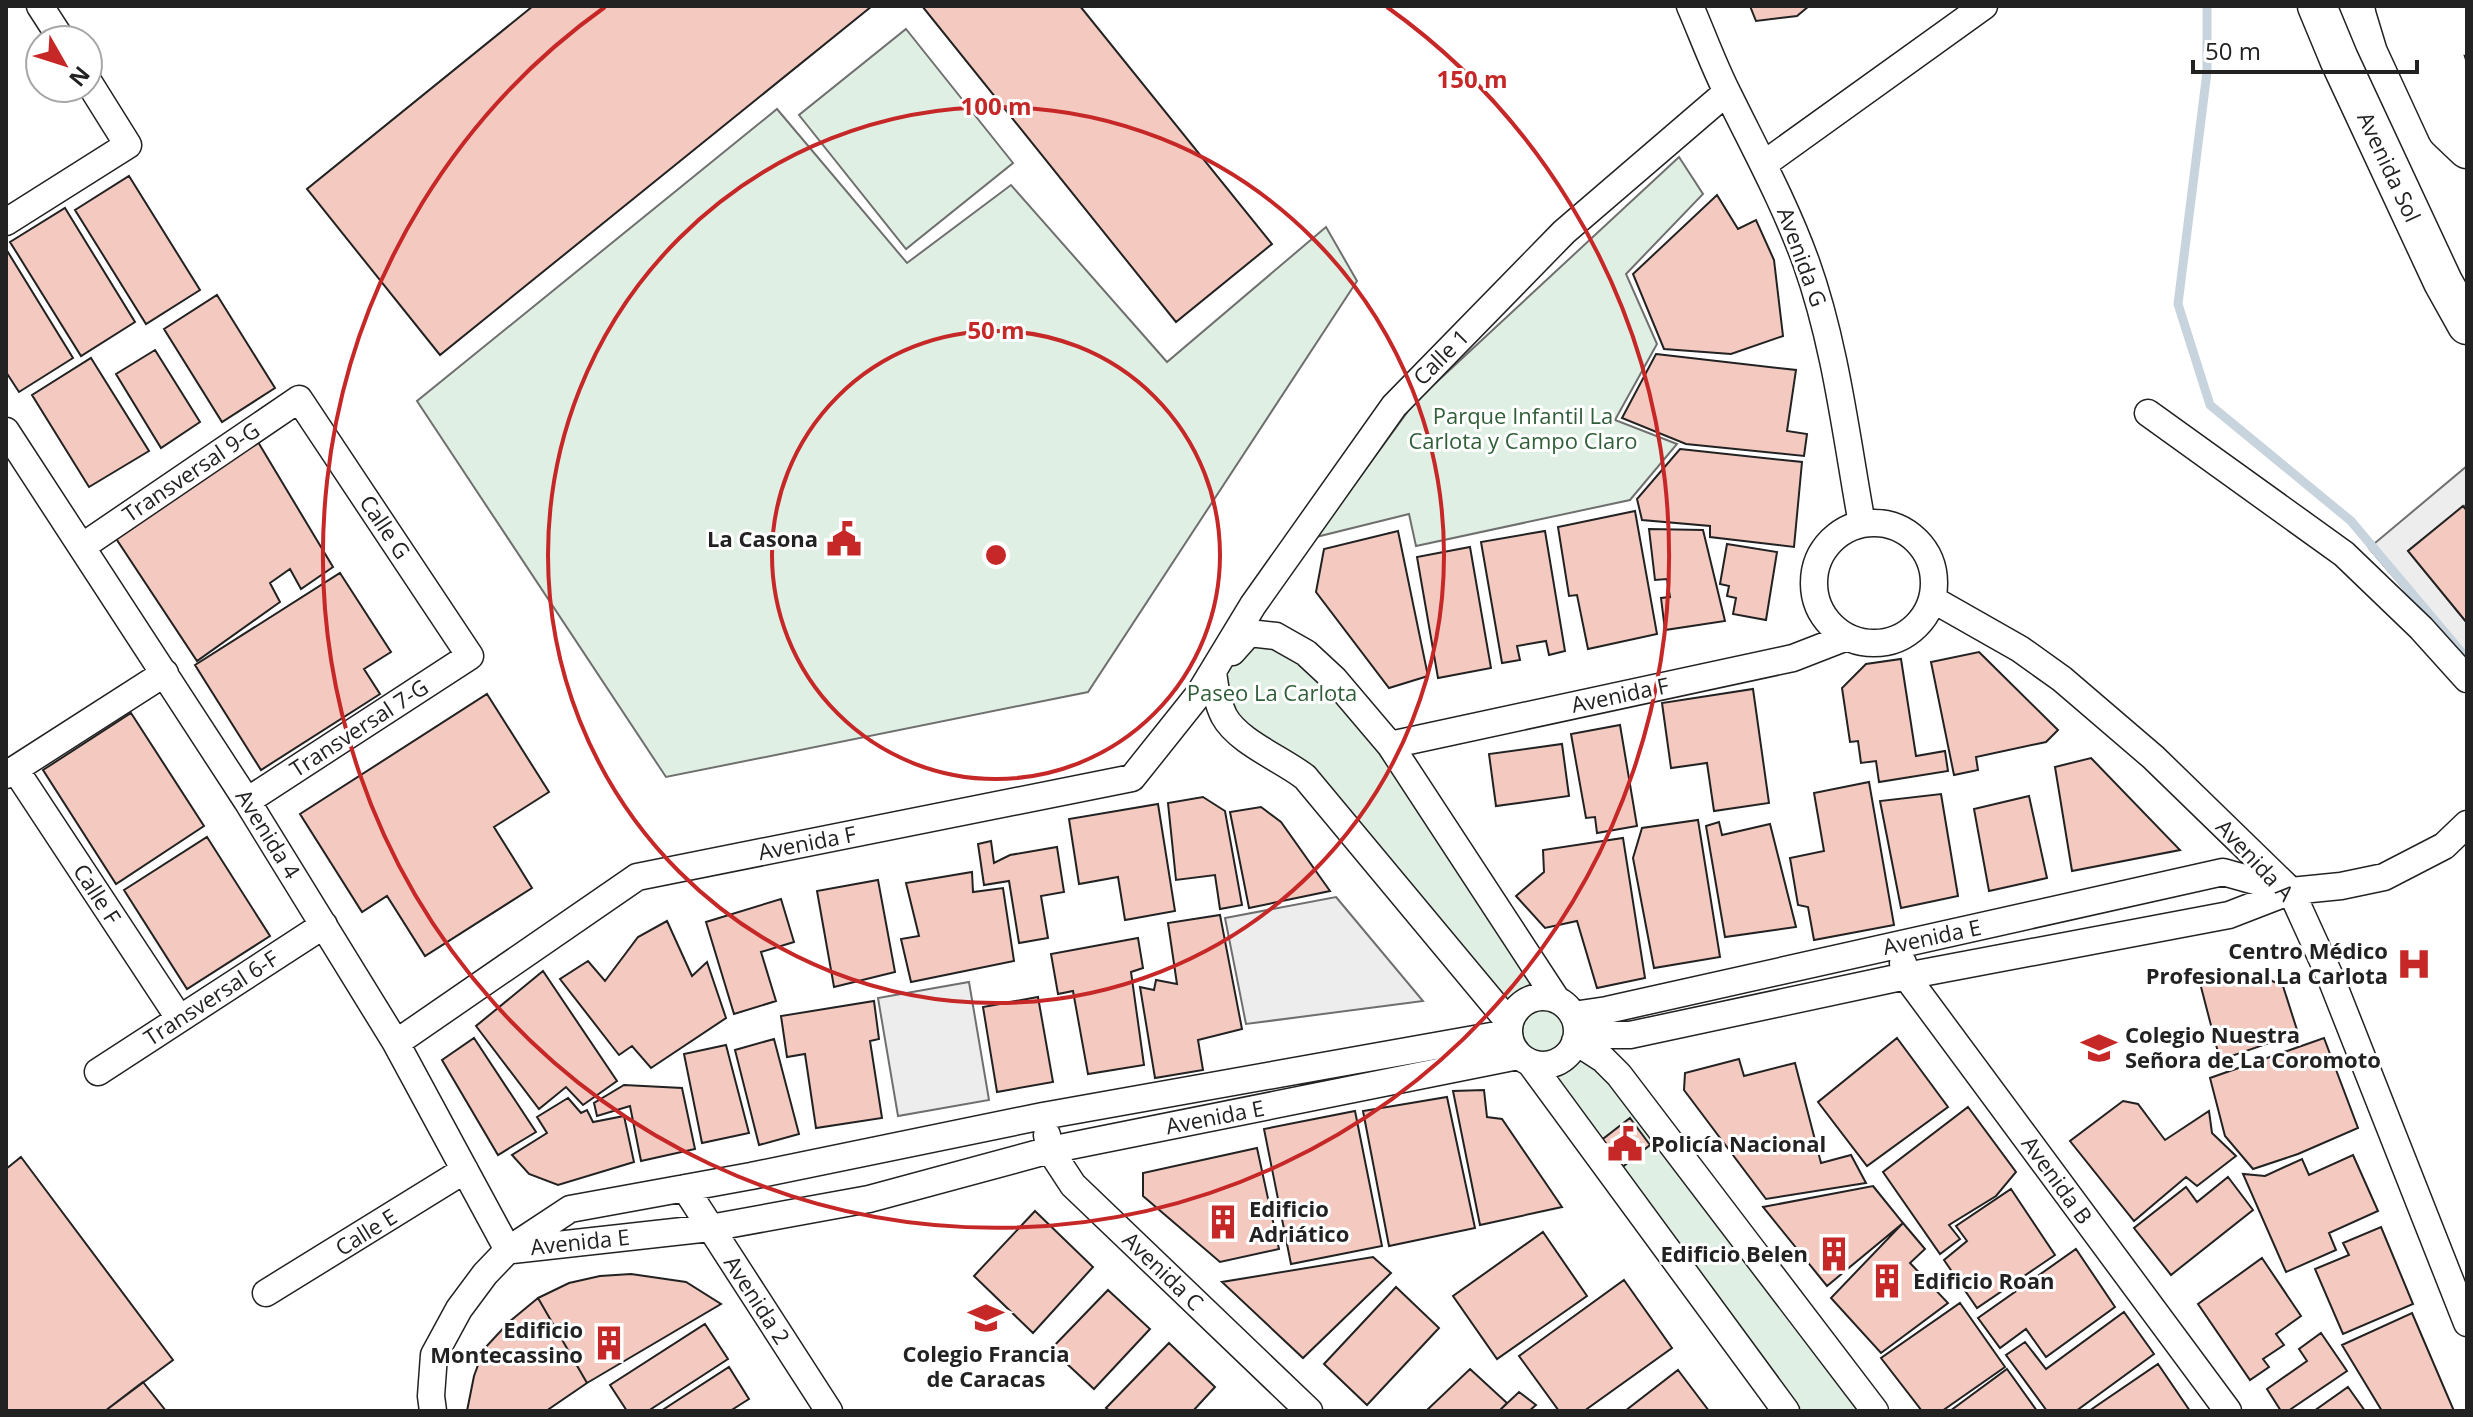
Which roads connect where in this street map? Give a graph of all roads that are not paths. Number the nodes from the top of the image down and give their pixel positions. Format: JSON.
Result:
{"nodes":[{"id":1,"x":40,"y":6,"type":"edge"},
{"id":2,"x":1690,"y":6,"type":"edge"},
{"id":3,"x":1984,"y":6,"type":"edge"},
{"id":4,"x":2294,"y":6,"type":"edge"},
{"id":5,"x":2317,"y":6,"type":"edge"},
{"id":6,"x":2395,"y":6,"type":"edge"},
{"id":7,"x":2428,"y":6,"type":"edge"},
{"id":8,"x":2458,"y":6,"type":"edge"},
{"id":9,"x":52,"y":24,"type":"edge"},
{"id":10,"x":2467,"y":42,"type":"edge"},
{"id":11,"x":2339,"y":59,"type":"junction"},
{"id":12,"x":1727,"y":92,"type":"junction"},
{"id":13,"x":102,"y":104,"type":"edge"},
{"id":14,"x":2467,"y":110,"type":"edge"},
{"id":15,"x":2467,"y":149,"type":"edge"},
{"id":16,"x":1764,"y":164,"type":"junction"},
{"id":17,"x":6,"y":222,"type":"edge"},
{"id":18,"x":2467,"y":325,"type":"edge"},
{"id":19,"x":299,"y":399,"type":"joint"},
{"id":20,"x":2148,"y":413,"type":"dead end"},
{"id":21,"x":6,"y":431,"type":"edge"},
{"id":22,"x":1862,"y":524,"type":"junction"},
{"id":23,"x":83,"y":546,"type":"junction"},
{"id":24,"x":1932,"y":599,"type":"junction"},
{"id":25,"x":1847,"y":637,"type":"junction"},
{"id":26,"x":470,"y":656,"type":"joint"},
{"id":27,"x":1213,"y":672,"type":"junction"},
{"id":28,"x":165,"y":673,"type":"junction"},
{"id":29,"x":2467,"y":679,"type":"edge"},
{"id":30,"x":1390,"y":745,"type":"junction"},
{"id":31,"x":10,"y":772,"type":"edge"},
{"id":32,"x":247,"y":801,"type":"junction"},
{"id":33,"x":2467,"y":824,"type":"edge"},
{"id":34,"x":2291,"y":891,"type":"junction"},
{"id":35,"x":324,"y":925,"type":"junction"},
{"id":36,"x":1900,"y":944,"type":"junction"},
{"id":37,"x":1906,"y":976,"type":"junction"},
{"id":38,"x":179,"y":1018,"type":"junction"},
{"id":39,"x":1570,"y":1022,"type":"junction"},
{"id":40,"x":396,"y":1043,"type":"junction"},
{"id":41,"x":1517,"y":1044,"type":"junction"},
{"id":42,"x":98,"y":1072,"type":"dead end"},
{"id":43,"x":1043,"y":1116,"type":"junction"},
{"id":44,"x":1050,"y":1150,"type":"junction"},
{"id":45,"x":465,"y":1170,"type":"junction"},
{"id":46,"x":685,"y":1188,"type":"junction"},
{"id":47,"x":710,"y":1228,"type":"junction"},
{"id":48,"x":508,"y":1250,"type":"junction"},
{"id":49,"x":266,"y":1293,"type":"dead end"},
{"id":50,"x":2467,"y":1323,"type":"edge"},
{"id":51,"x":433,"y":1411,"type":"edge"},
{"id":52,"x":829,"y":1411,"type":"edge"},
{"id":53,"x":1309,"y":1411,"type":"edge"},
{"id":54,"x":1786,"y":1411,"type":"edge"},
{"id":55,"x":1875,"y":1411,"type":"edge"},
{"id":56,"x":2228,"y":1411,"type":"edge"}],
"edges":[{"from":1,"to":9,"type":"street"},
{"from":2,"to":12,"type":"street","name":"Avenida G"},
{"from":3,"to":16,"type":"street"},
{"from":4,"to":11,"type":"main road"},
{"from":5,"to":11,"type":"main road","name":"Avenida Sol"},
{"from":6,"to":15,"type":"main road"},
{"from":7,"to":14,"type":"main road"},
{"from":8,"to":10,"type":"street"},
{"from":11,"to":18,"type":"main road","name":"Avenida Sol"},
{"from":12,"to":16,"type":"street","name":"Avenida G"},
{"from":12,"to":27,"type":"street","name":"Calle 1"},
{"from":13,"to":17,"type":"street"},
{"from":16,"to":22,"type":"street","name":"Avenida G"},
{"from":19,"to":23,"type":"street","name":"Transversal 9-G"},
{"from":19,"to":26,"type":"street","name":"Calle G"},
{"from":20,"to":29,"type":"street"},
{"from":21,"to":23,"type":"street","name":"Avenida 4"},
{"from":22,"to":24,"type":"street"},
{"from":22,"to":25,"type":"street"},
{"from":23,"to":28,"type":"street","name":"Avenida 4"},
{"from":24,"to":25,"type":"street"},
{"from":24,"to":34,"type":"street","name":"Avenida A"},
{"from":25,"to":30,"type":"street","name":"Avenida F"},
{"from":26,"to":32,"type":"street","name":"Transversal 7-G"},
{"from":27,"to":30,"type":"street"},
{"from":27,"to":40,"type":"street","name":"Avenida F"},
{"from":27,"to":41,"type":"street"},
{"from":28,"to":31,"type":"street"},
{"from":28,"to":32,"type":"street","name":"Avenida 4"},
{"from":30,"to":39,"type":"street"},
{"from":31,"to":38,"type":"street","name":"Calle F"},
{"from":32,"to":35,"type":"street","name":"Avenida 4"},
{"from":33,"to":34,"type":"street","name":"Avenida E"},
{"from":34,"to":36,"type":"street","name":"Avenida E"},
{"from":34,"to":37,"type":"street","name":"Avenida E"},
{"from":34,"to":50,"type":"street","name":"Avenida A"},
{"from":35,"to":38,"type":"street","name":"Transversal 6-F"},
{"from":35,"to":40,"type":"street","name":"Avenida 4"},
{"from":36,"to":37,"type":"street","name":"Avenida B"},
{"from":36,"to":39,"type":"street","name":"Avenida E"},
{"from":37,"to":39,"type":"street","name":"Avenida E"},
{"from":37,"to":56,"type":"street","name":"Avenida B"},
{"from":38,"to":42,"type":"street","name":"Transversal 6-F"},
{"from":39,"to":41,"type":"street"},
{"from":39,"to":41,"type":"street"},
{"from":39,"to":55,"type":"street"},
{"from":40,"to":45,"type":"street","name":"Avenida 4"},
{"from":41,"to":43,"type":"street","name":"Avenida E"},
{"from":41,"to":44,"type":"street","name":"Avenida E"},
{"from":41,"to":54,"type":"street"},
{"from":43,"to":44,"type":"street","name":"Avenida C"},
{"from":43,"to":46,"type":"street","name":"Avenida E"},
{"from":44,"to":47,"type":"street","name":"Avenida E"},
{"from":44,"to":53,"type":"street","name":"Avenida C"},
{"from":45,"to":48,"type":"street","name":"Avenida 4"},
{"from":45,"to":49,"type":"street","name":"Calle E"},
{"from":46,"to":47,"type":"street","name":"Avenida 2"},
{"from":46,"to":48,"type":"street","name":"Avenida E"},
{"from":47,"to":48,"type":"street","name":"Avenida E"},
{"from":47,"to":52,"type":"street","name":"Avenida 2"},
{"from":48,"to":51,"type":"street"}]}
